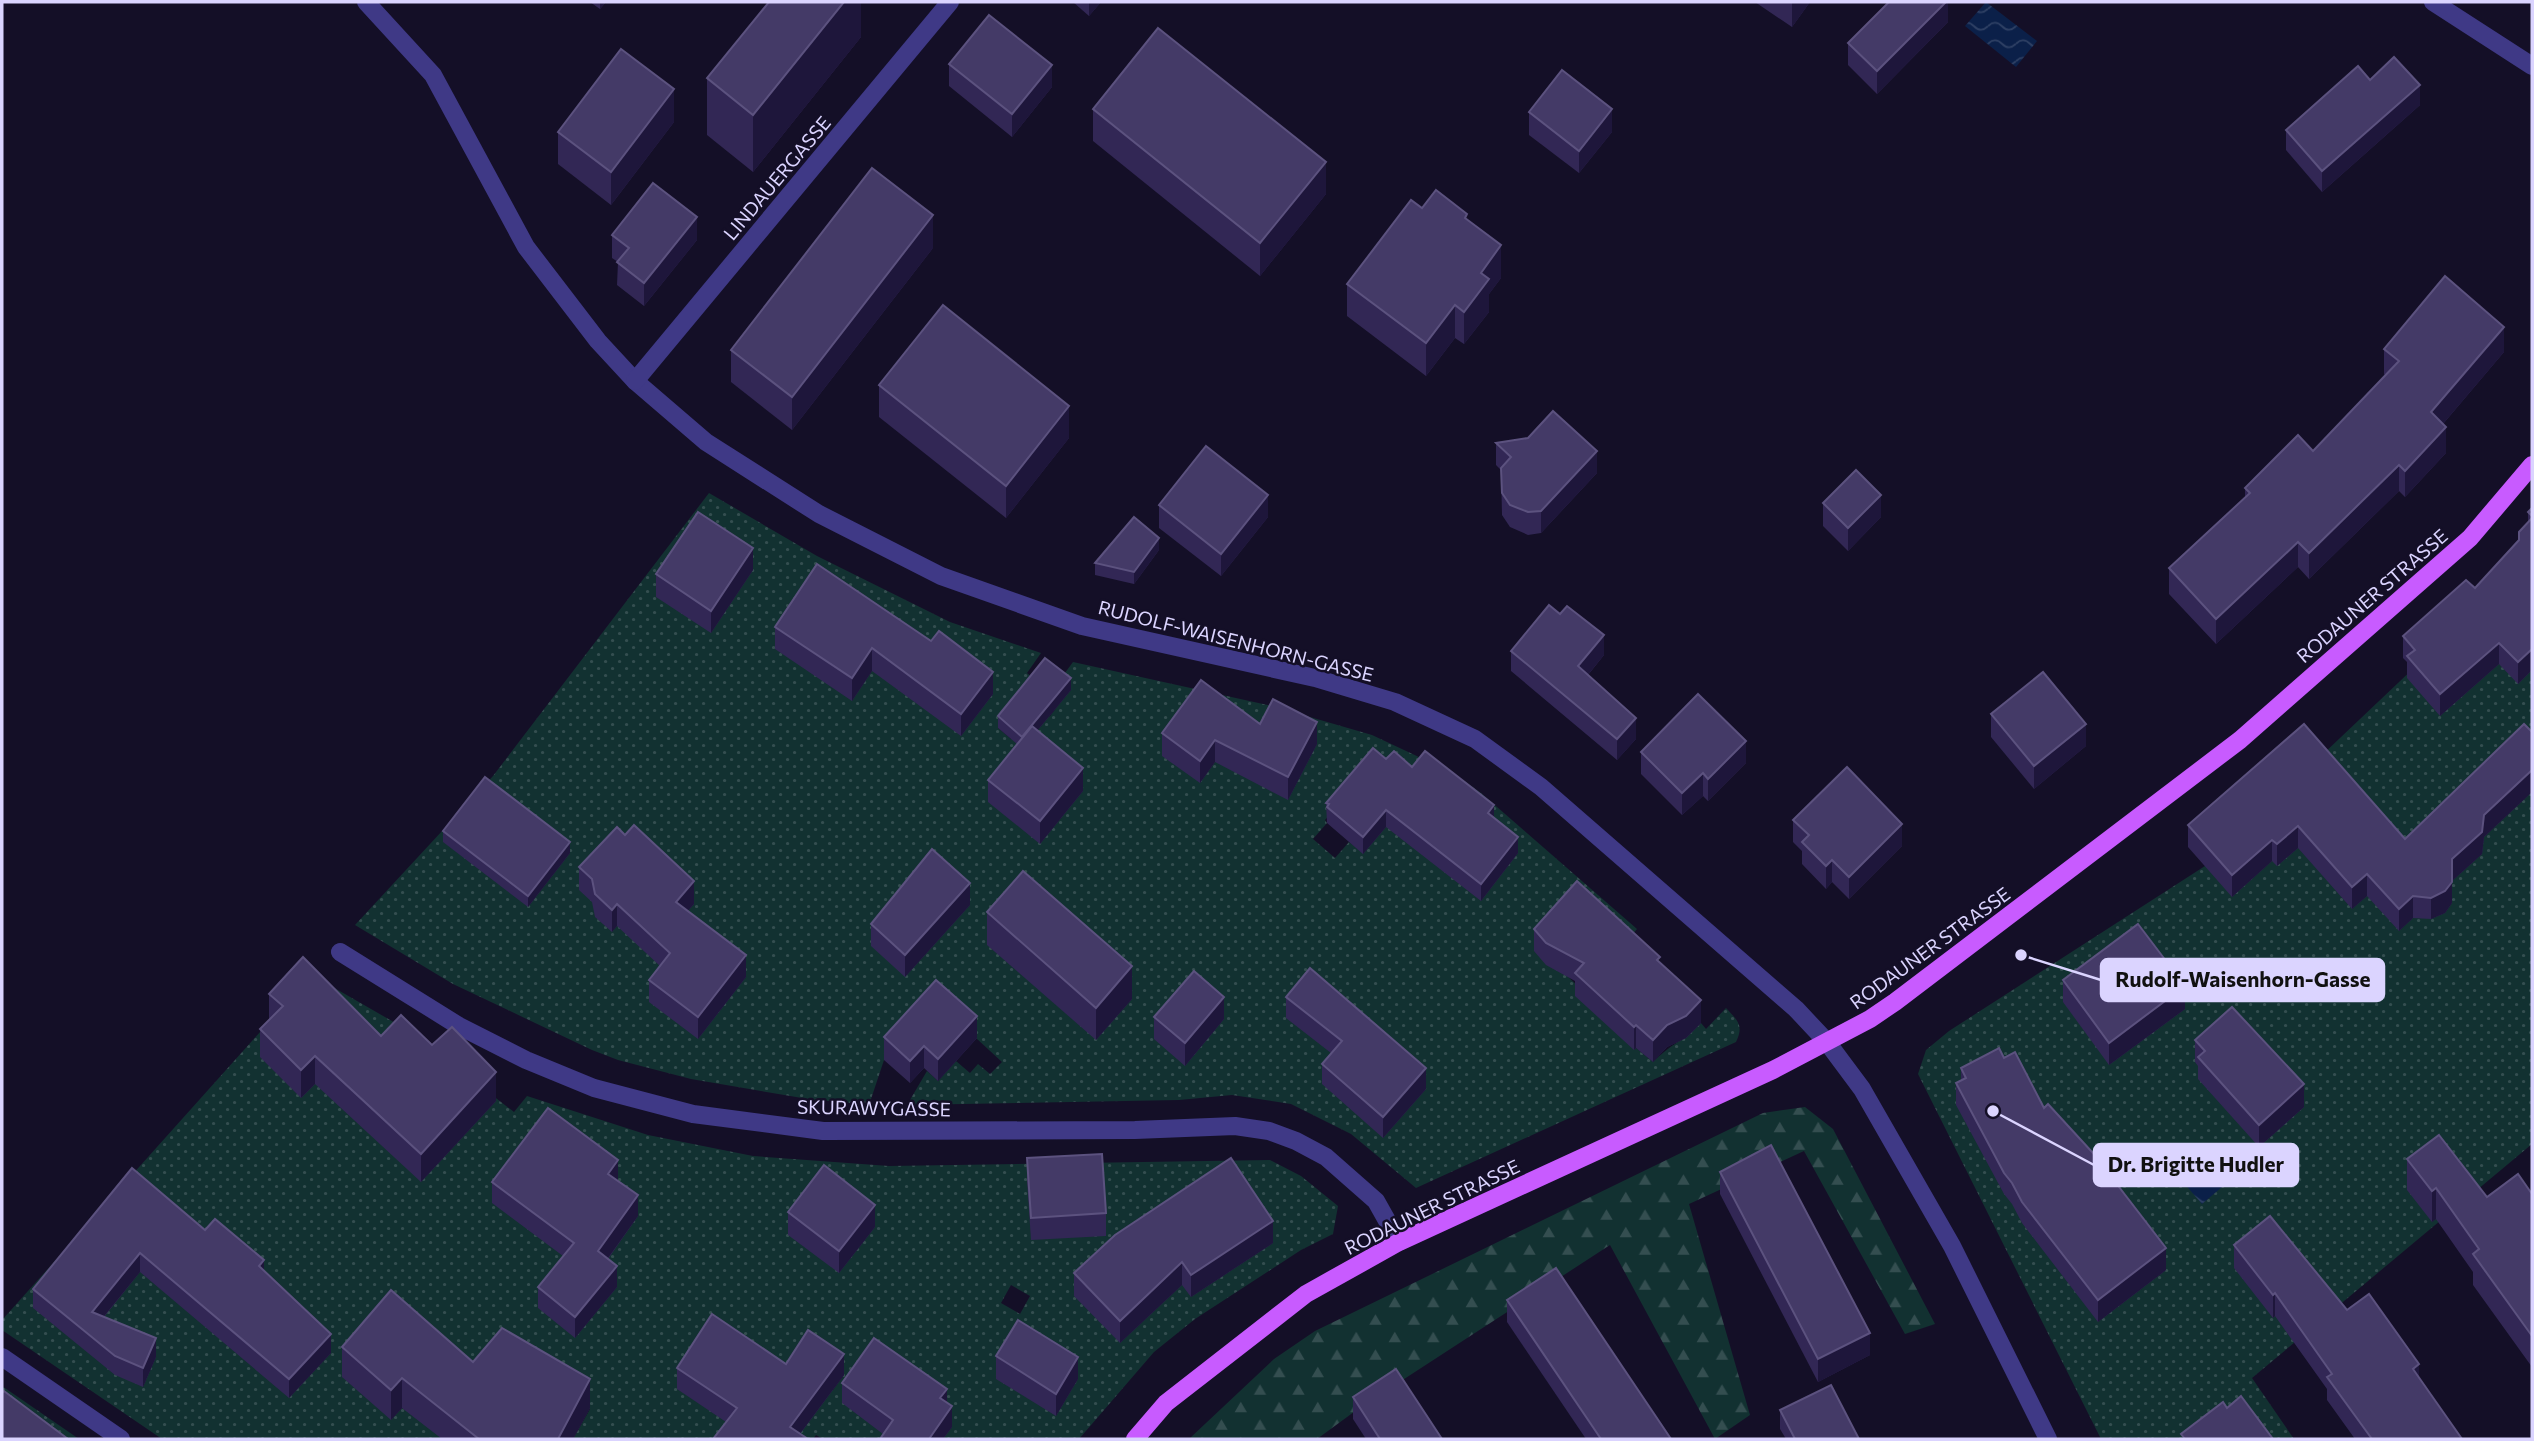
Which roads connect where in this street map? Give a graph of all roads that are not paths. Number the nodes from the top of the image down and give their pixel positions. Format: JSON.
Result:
{"nodes":[{"id":1,"x":366,"y":2,"type":"edge"},
{"id":2,"x":950,"y":2,"type":"edge"},
{"id":3,"x":2433,"y":2,"type":"edge"},
{"id":4,"x":2532,"y":66,"type":"edge"},
{"id":5,"x":635,"y":381,"type":"junction"},
{"id":6,"x":2532,"y":465,"type":"edge"},
{"id":7,"x":340,"y":952,"type":"dead end"},
{"id":8,"x":1828,"y":1042,"type":"junction"},
{"id":9,"x":1399,"y":1242,"type":"junction"},
{"id":10,"x":2,"y":1357,"type":"edge"},
{"id":11,"x":121,"y":1439,"type":"edge"},
{"id":12,"x":1135,"y":1439,"type":"edge"},
{"id":13,"x":2048,"y":1439,"type":"edge"}],
"edges":[{"from":1,"to":5,"type":"street","name":"RUDOLF-WAISENHORN-GASSE"},
{"from":2,"to":5,"type":"street","name":"LINDAUERGASSE"},
{"from":3,"to":4,"type":"street"},
{"from":5,"to":8,"type":"street","name":"RUDOLF-WAISENHORN-GASSE"},
{"from":6,"to":8,"type":"main road","name":"RODAUNER STRASSE"},
{"from":7,"to":9,"type":"street","name":"SKURAWYGASSE"},
{"from":8,"to":9,"type":"main road","name":"RODAUNER STRASSE"},
{"from":8,"to":13,"type":"street","name":"RUDOLF-WAISENHORN-GASSE"},
{"from":9,"to":12,"type":"main road","name":"RODAUNER STRASSE"},
{"from":10,"to":11,"type":"street"}]}
